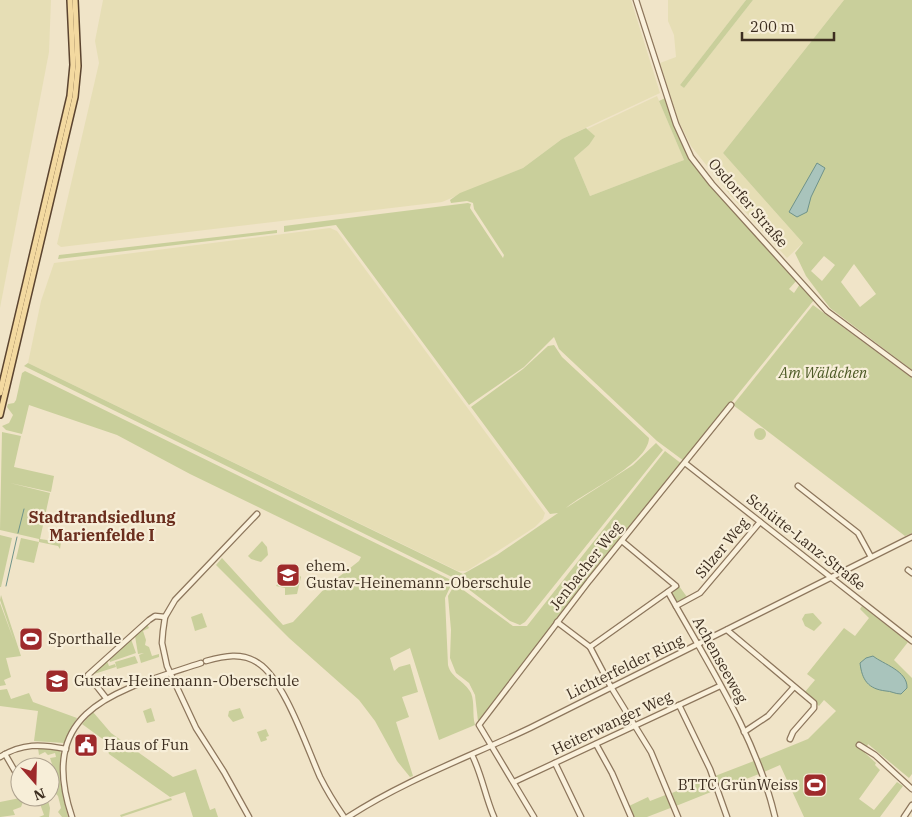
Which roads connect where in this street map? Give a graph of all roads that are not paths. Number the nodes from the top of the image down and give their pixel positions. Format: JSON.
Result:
{"nodes":[{"id":1,"x":70,"y":0,"type":"edge"},
{"id":2,"x":75,"y":0,"type":"edge"},
{"id":3,"x":636,"y":0,"type":"edge"},
{"id":4,"x":912,"y":374,"type":"edge"},
{"id":5,"x":2,"y":391,"type":"edge"},
{"id":6,"x":731,"y":405,"type":"dead end"},
{"id":7,"x":0,"y":414,"type":"edge"},
{"id":8,"x":685,"y":463,"type":"junction"},
{"id":9,"x":798,"y":486,"type":"dead end"},
{"id":10,"x":257,"y":514,"type":"dead end"},
{"id":11,"x":760,"y":522,"type":"junction"},
{"id":12,"x":912,"y":537,"type":"edge"},
{"id":13,"x":622,"y":541,"type":"junction"},
{"id":14,"x":871,"y":557,"type":"junction"},
{"id":15,"x":831,"y":578,"type":"junction"},
{"id":16,"x":668,"y":592,"type":"junction"},
{"id":17,"x":676,"y":606,"type":"junction"},
{"id":18,"x":166,"y":618,"type":"junction"},
{"id":19,"x":557,"y":622,"type":"junction"},
{"id":20,"x":727,"y":630,"type":"junction"},
{"id":21,"x":912,"y":641,"type":"edge"},
{"id":22,"x":697,"y":645,"type":"junction"},
{"id":23,"x":590,"y":648,"type":"junction"},
{"id":24,"x":171,"y":673,"type":"junction"},
{"id":25,"x":720,"y":686,"type":"junction"},
{"id":26,"x":611,"y":687,"type":"junction"},
{"id":27,"x":794,"y":687,"type":"junction"},
{"id":28,"x":106,"y":698,"type":"junction"},
{"id":29,"x":679,"y":705,"type":"junction"},
{"id":30,"x":636,"y":725,"type":"junction"},
{"id":31,"x":744,"y":732,"type":"junction"},
{"id":32,"x":790,"y":739,"type":"dead end"},
{"id":33,"x":596,"y":744,"type":"junction"},
{"id":34,"x":859,"y":745,"type":"dead end"},
{"id":35,"x":492,"y":746,"type":"junction"},
{"id":36,"x":66,"y":749,"type":"junction"},
{"id":37,"x":5,"y":754,"type":"junction"},
{"id":38,"x":472,"y":755,"type":"junction"},
{"id":39,"x":0,"y":757,"type":"edge"},
{"id":40,"x":10,"y":763,"type":"edge"},
{"id":41,"x":555,"y":763,"type":"junction"},
{"id":42,"x":514,"y":782,"type":"junction"},
{"id":43,"x":912,"y":788,"type":"edge"},
{"id":44,"x":912,"y":805,"type":"edge"},
{"id":45,"x":72,"y":817,"type":"edge"},
{"id":46,"x":248,"y":817,"type":"edge"},
{"id":47,"x":344,"y":817,"type":"edge"},
{"id":48,"x":348,"y":817,"type":"edge"},
{"id":49,"x":494,"y":817,"type":"edge"},
{"id":50,"x":534,"y":817,"type":"edge"},
{"id":51,"x":581,"y":817,"type":"edge"},
{"id":52,"x":631,"y":817,"type":"edge"},
{"id":53,"x":678,"y":817,"type":"edge"},
{"id":54,"x":727,"y":817,"type":"edge"},
{"id":55,"x":775,"y":817,"type":"edge"},
{"id":56,"x":904,"y":817,"type":"edge"}],
"edges":[{"from":1,"to":5,"type":"main road"},
{"from":2,"to":5,"type":"main road"},
{"from":3,"to":4,"type":"street","name":"Osdorfer Straße"},
{"from":5,"to":7,"type":"main road"},
{"from":6,"to":8,"type":"street","name":"Jenbacher Weg"},
{"from":8,"to":11,"type":"street","name":"Schütte-Lanz-Straße"},
{"from":8,"to":13,"type":"street","name":"Jenbacher Weg"},
{"from":9,"to":14,"type":"street"},
{"from":10,"to":18,"type":"street"},
{"from":11,"to":15,"type":"street","name":"Schütte-Lanz-Straße"},
{"from":11,"to":17,"type":"street","name":"Silzer Weg"},
{"from":12,"to":14,"type":"street","name":"Lichterfelder Ring"},
{"from":13,"to":16,"type":"street","name":"Achenseeweg"},
{"from":13,"to":19,"type":"street","name":"Jenbacher Weg"},
{"from":14,"to":15,"type":"street","name":"Lichterfelder Ring"},
{"from":15,"to":20,"type":"street","name":"Lichterfelder Ring"},
{"from":15,"to":21,"type":"street","name":"Schütte-Lanz-Straße"},
{"from":16,"to":17,"type":"street","name":"Achenseeweg"},
{"from":16,"to":23,"type":"street"},
{"from":17,"to":22,"type":"street","name":"Achenseeweg"},
{"from":18,"to":24,"type":"street"},
{"from":18,"to":28,"type":"street"},
{"from":19,"to":23,"type":"street"},
{"from":19,"to":35,"type":"street","name":"Jenbacher Weg"},
{"from":20,"to":22,"type":"street","name":"Lichterfelder Ring"},
{"from":20,"to":27,"type":"street"},
{"from":22,"to":25,"type":"street","name":"Achenseeweg"},
{"from":22,"to":26,"type":"street","name":"Lichterfelder Ring"},
{"from":23,"to":26,"type":"street"},
{"from":24,"to":28,"type":"street"},
{"from":24,"to":46,"type":"street"},
{"from":24,"to":47,"type":"street"},
{"from":25,"to":29,"type":"street","name":"Heiterwanger Weg"},
{"from":25,"to":31,"type":"street","name":"Achenseeweg"},
{"from":26,"to":30,"type":"street"},
{"from":26,"to":35,"type":"street","name":"Lichterfelder Ring"},
{"from":27,"to":31,"type":"street"},
{"from":27,"to":32,"type":"street"},
{"from":28,"to":36,"type":"street"},
{"from":29,"to":30,"type":"street","name":"Heiterwanger Weg"},
{"from":29,"to":54,"type":"street"},
{"from":30,"to":33,"type":"street","name":"Heiterwanger Weg"},
{"from":30,"to":53,"type":"street"},
{"from":31,"to":55,"type":"street","name":"Achenseeweg"},
{"from":33,"to":41,"type":"street","name":"Heiterwanger Weg"},
{"from":33,"to":52,"type":"street"},
{"from":34,"to":43,"type":"street"},
{"from":35,"to":38,"type":"street","name":"Lichterfelder Ring"},
{"from":35,"to":42,"type":"street"},
{"from":36,"to":37,"type":"street"},
{"from":36,"to":45,"type":"street"},
{"from":37,"to":39,"type":"street"},
{"from":37,"to":40,"type":"street"},
{"from":38,"to":48,"type":"street","name":"Lichterfelder Ring"},
{"from":38,"to":49,"type":"street"},
{"from":41,"to":42,"type":"street","name":"Heiterwanger Weg"},
{"from":41,"to":51,"type":"street"},
{"from":42,"to":50,"type":"street"},
{"from":44,"to":56,"type":"street"}]}
